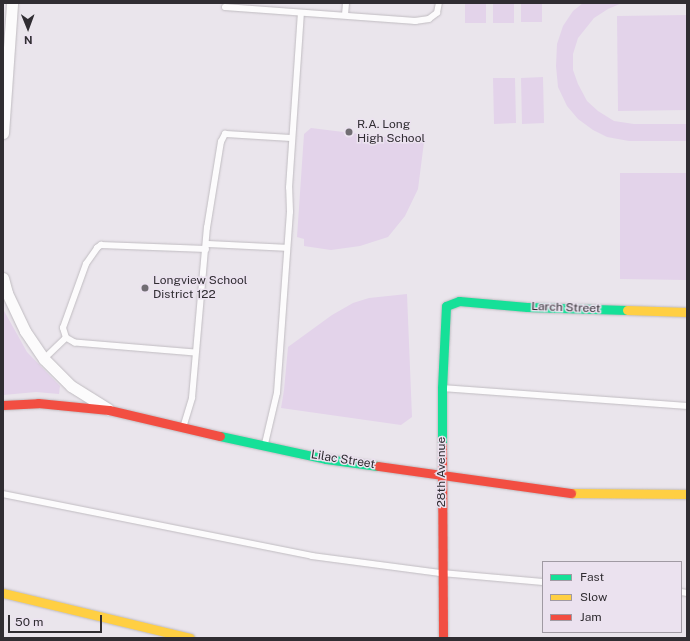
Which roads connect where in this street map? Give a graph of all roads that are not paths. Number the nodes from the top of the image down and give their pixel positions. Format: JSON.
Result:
{"nodes":[{"id":1,"x":12,"y":3,"type":"edge"},
{"id":2,"x":346,"y":3,"type":"edge"},
{"id":3,"x":439,"y":3,"type":"edge"},
{"id":4,"x":225,"y":7,"type":"dead end"},
{"id":5,"x":301,"y":13,"type":"junction"},
{"id":6,"x":345,"y":15,"type":"junction"},
{"id":7,"x":6,"y":40,"type":"edge"},
{"id":8,"x":5,"y":77,"type":"edge"},
{"id":9,"x":3,"y":133,"type":"edge"},
{"id":10,"x":292,"y":138,"type":"junction"},
{"id":11,"x":206,"y":247,"type":"junction"},
{"id":12,"x":287,"y":248,"type":"junction"},
{"id":13,"x":3,"y":278,"type":"edge"},
{"id":14,"x":446,"y":306,"type":"joint"},
{"id":15,"x":687,"y":312,"type":"edge"},
{"id":16,"x":66,"y":338,"type":"junction"},
{"id":17,"x":195,"y":353,"type":"junction"},
{"id":18,"x":44,"y":359,"type":"junction"},
{"id":19,"x":442,"y":388,"type":"junction"},
{"id":20,"x":3,"y":405,"type":"edge"},
{"id":21,"x":687,"y":406,"type":"edge"},
{"id":22,"x":109,"y":410,"type":"junction"},
{"id":23,"x":183,"y":428,"type":"junction"},
{"id":24,"x":264,"y":446,"type":"junction"},
{"id":25,"x":441,"y":474,"type":"junction"},
{"id":26,"x":3,"y":494,"type":"edge"},
{"id":27,"x":687,"y":494,"type":"edge"},
{"id":28,"x":442,"y":573,"type":"junction"},
{"id":29,"x":542,"y":582,"type":"edge"},
{"id":30,"x":3,"y":593,"type":"edge"},
{"id":31,"x":190,"y":638,"type":"edge"},
{"id":32,"x":443,"y":638,"type":"edge"}],
"edges":[{"from":1,"to":7,"type":"street"},
{"from":2,"to":6,"type":"lane"},
{"from":3,"to":6,"type":"lane"},
{"from":4,"to":5,"type":"lane"},
{"from":5,"to":6,"type":"lane"},
{"from":5,"to":10,"type":"lane"},
{"from":7,"to":8,"type":"street"},
{"from":8,"to":9,"type":"street"},
{"from":10,"to":11,"type":"lane"},
{"from":10,"to":12,"type":"lane"},
{"from":11,"to":12,"type":"lane"},
{"from":11,"to":16,"type":"lane"},
{"from":11,"to":17,"type":"lane"},
{"from":12,"to":24,"type":"lane"},
{"from":13,"to":18,"type":"street"},
{"from":14,"to":15,"type":"street","name":"Larch Street"},
{"from":14,"to":19,"type":"street","name":"28th Avenue"},
{"from":16,"to":17,"type":"lane"},
{"from":16,"to":18,"type":"lane"},
{"from":17,"to":23,"type":"lane"},
{"from":18,"to":22,"type":"street"},
{"from":19,"to":21,"type":"lane"},
{"from":19,"to":25,"type":"street","name":"28th Avenue"},
{"from":20,"to":22,"type":"street","name":"Lilac Street"},
{"from":22,"to":23,"type":"street","name":"Lilac Street"},
{"from":23,"to":24,"type":"street","name":"Lilac Street"},
{"from":24,"to":25,"type":"street","name":"Lilac Street"},
{"from":25,"to":27,"type":"street","name":"Lilac Street"},
{"from":25,"to":28,"type":"street","name":"28th Avenue"},
{"from":26,"to":28,"type":"lane"},
{"from":28,"to":29,"type":"lane"},
{"from":28,"to":32,"type":"street","name":"28th Avenue"},
{"from":30,"to":31,"type":"street"}]}
